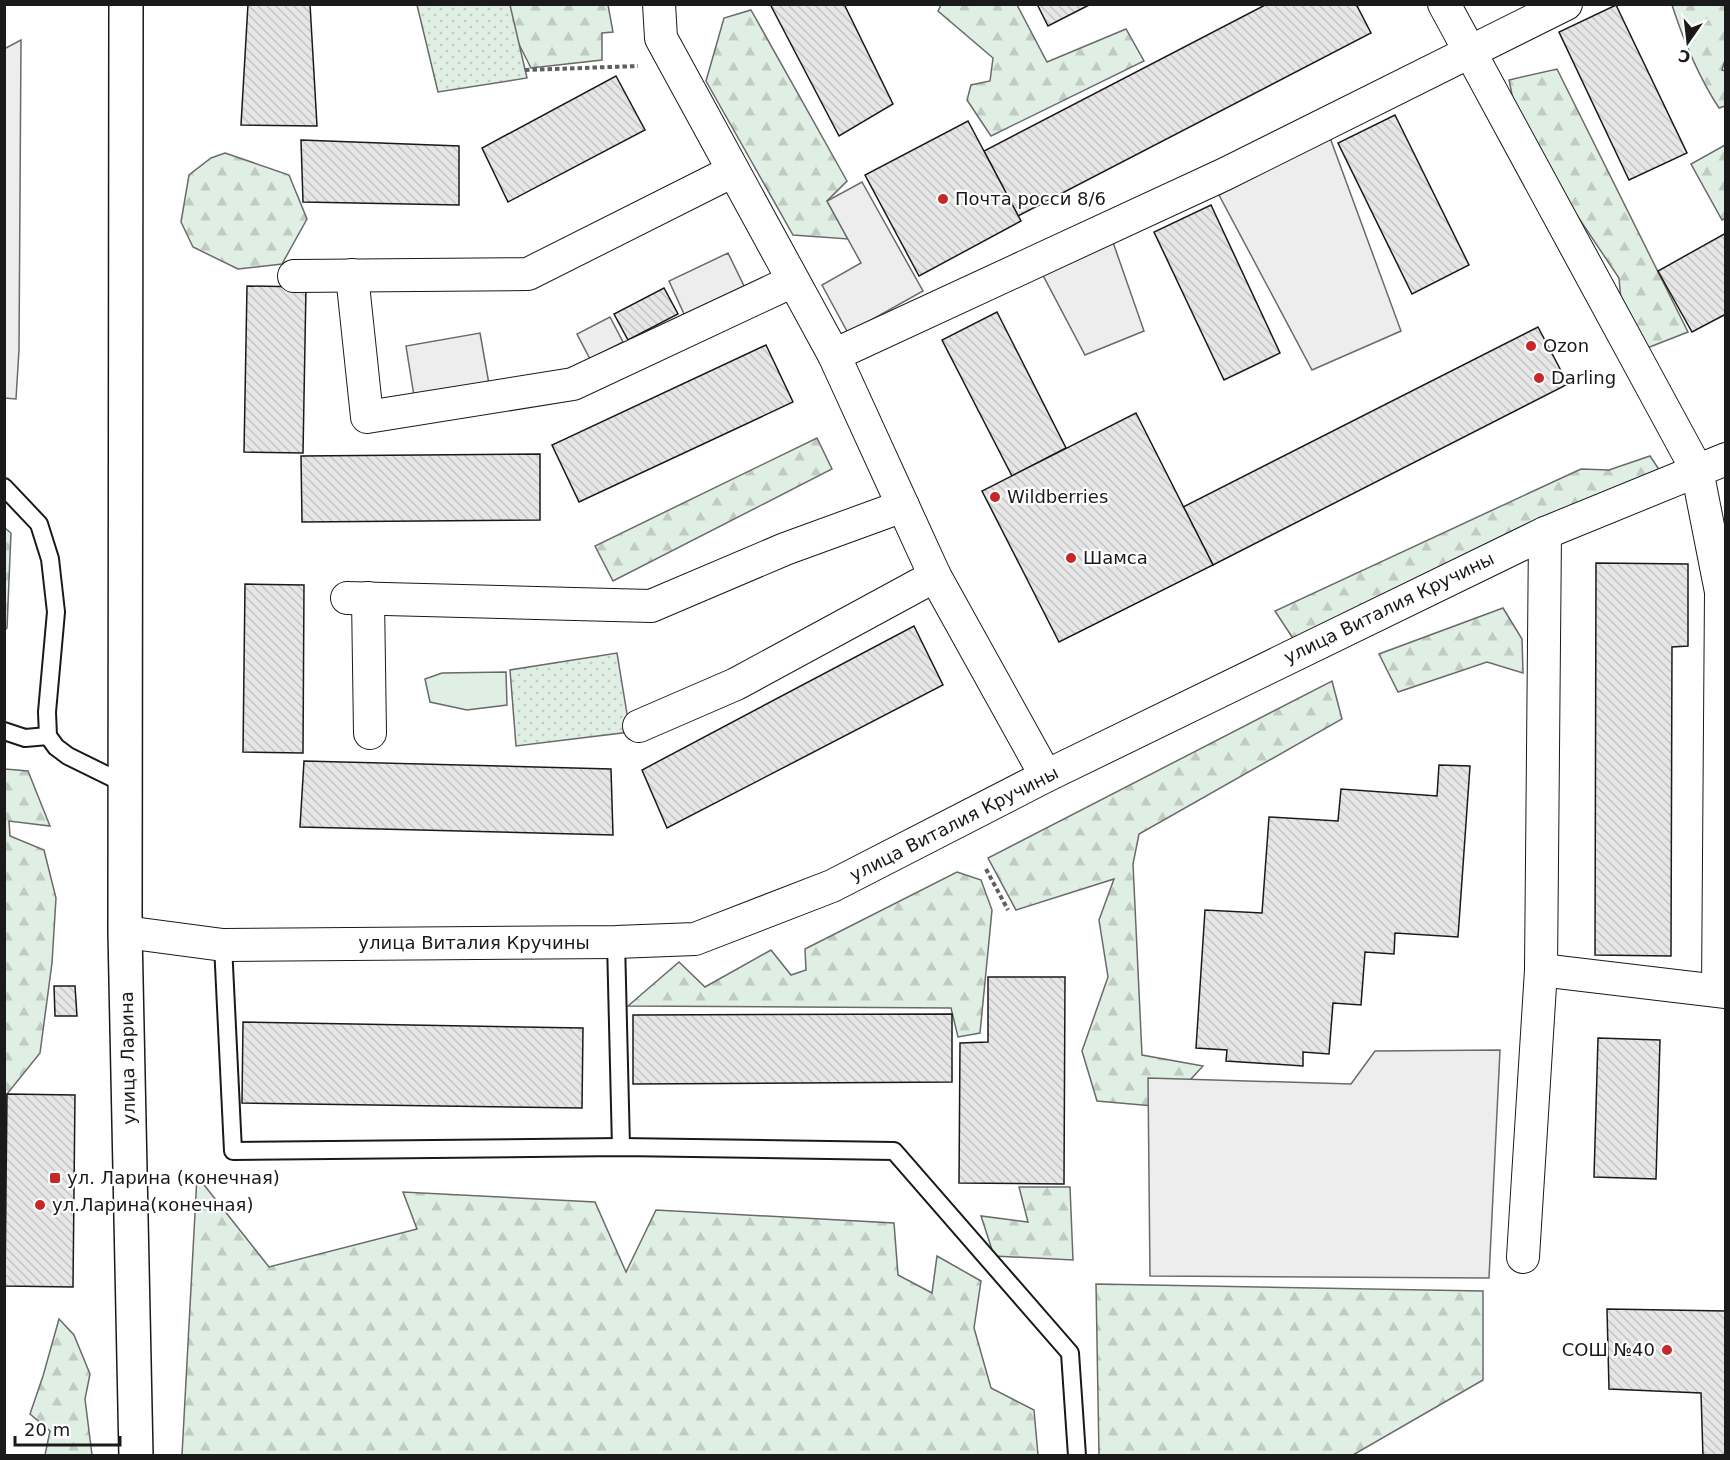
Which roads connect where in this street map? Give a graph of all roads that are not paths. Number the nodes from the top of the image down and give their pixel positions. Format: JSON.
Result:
{"nodes":[{"id":1,"x":126,"y":4,"type":"edge"},
{"id":2,"x":659,"y":4,"type":"edge"},
{"id":3,"x":1444,"y":4,"type":"edge"},
{"id":4,"x":1566,"y":4,"type":"edge"},
{"id":5,"x":1469,"y":53,"type":"junction"},
{"id":6,"x":733,"y":171,"type":"junction"},
{"id":7,"x":352,"y":275,"type":"junction"},
{"id":8,"x":294,"y":276,"type":"dead end"},
{"id":9,"x":793,"y":280,"type":"junction"},
{"id":10,"x":834,"y":355,"type":"junction"},
{"id":11,"x":1711,"y":464,"type":"edge"},
{"id":12,"x":4,"y":487,"type":"edge"},
{"id":13,"x":903,"y":506,"type":"junction"},
{"id":14,"x":1545,"y":533,"type":"junction"},
{"id":15,"x":935,"y":576,"type":"junction"},
{"id":16,"x":1723,"y":666,"type":"edge"},
{"id":17,"x":639,"y":726,"type":"dead end"},
{"id":18,"x":4,"y":731,"type":"edge"},
{"id":19,"x":370,"y":733,"type":"dead end"},
{"id":20,"x":48,"y":736,"type":"junction"},
{"id":21,"x":1046,"y":776,"type":"junction"},
{"id":22,"x":125,"y":784,"type":"junction"},
{"id":23,"x":125,"y":932,"type":"junction"},
{"id":24,"x":616,"y":942,"type":"junction"},
{"id":25,"x":223,"y":945,"type":"junction"},
{"id":26,"x":1541,"y":970,"type":"junction"},
{"id":27,"x":1722,"y":991,"type":"edge"},
{"id":28,"x":621,"y":1147,"type":"junction"},
{"id":29,"x":1523,"y":1257,"type":"dead end"},
{"id":30,"x":136,"y":1455,"type":"edge"},
{"id":31,"x":1077,"y":1455,"type":"edge"}],
"edges":[{"from":1,"to":22,"type":"main road","name":"улица Ларина"},
{"from":2,"to":6,"type":"street"},
{"from":3,"to":5,"type":"street"},
{"from":4,"to":5,"type":"street"},
{"from":5,"to":10,"type":"street"},
{"from":5,"to":11,"type":"street"},
{"from":6,"to":7,"type":"street"},
{"from":6,"to":9,"type":"street"},
{"from":7,"to":8,"type":"street"},
{"from":7,"to":9,"type":"street"},
{"from":9,"to":10,"type":"street"},
{"from":10,"to":13,"type":"street"},
{"from":11,"to":14,"type":"street","name":"улица Виталия Кручины"},
{"from":11,"to":16,"type":"street"},
{"from":12,"to":20,"type":"lane"},
{"from":13,"to":15,"type":"street"},
{"from":13,"to":19,"type":"street"},
{"from":14,"to":21,"type":"street","name":"улица Виталия Кручины"},
{"from":14,"to":26,"type":"street"},
{"from":15,"to":17,"type":"street"},
{"from":15,"to":21,"type":"street"},
{"from":16,"to":27,"type":"street"},
{"from":18,"to":20,"type":"lane"},
{"from":20,"to":22,"type":"lane"},
{"from":21,"to":24,"type":"street","name":"улица Виталия Кручины"},
{"from":22,"to":23,"type":"main road","name":"улица Ларина"},
{"from":23,"to":25,"type":"street","name":"улица Виталия Кручины"},
{"from":23,"to":30,"type":"main road","name":"улица Ларина"},
{"from":24,"to":25,"type":"street","name":"улица Виталия Кручины"},
{"from":24,"to":28,"type":"lane"},
{"from":25,"to":28,"type":"lane"},
{"from":26,"to":27,"type":"street"},
{"from":26,"to":29,"type":"street"},
{"from":28,"to":31,"type":"lane"}]}
